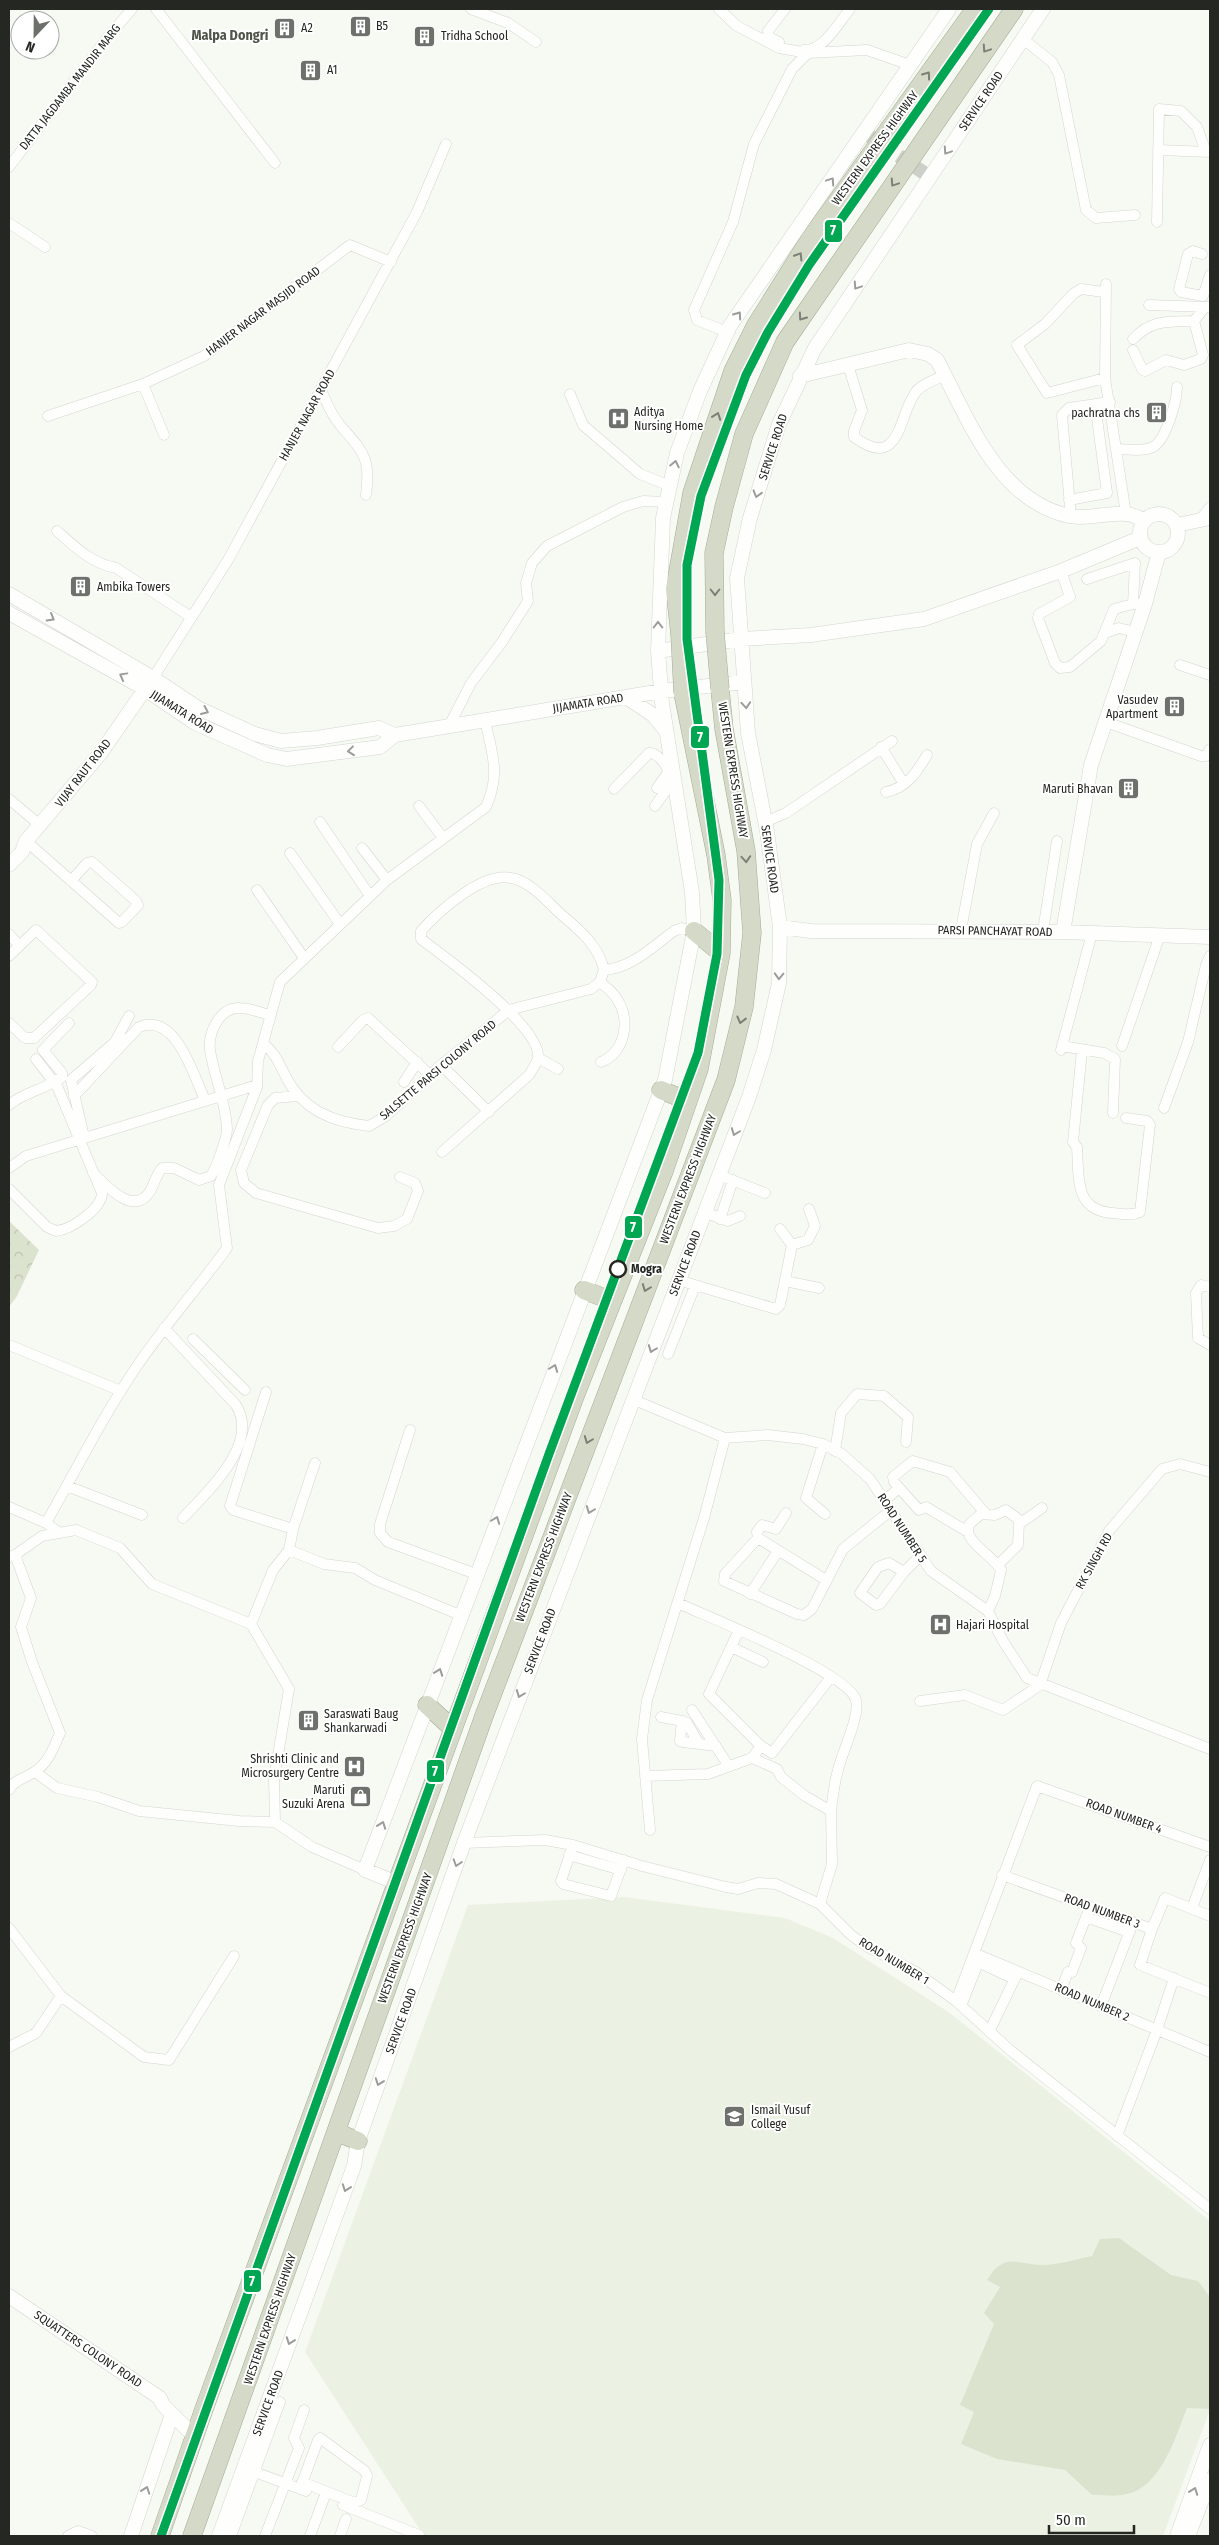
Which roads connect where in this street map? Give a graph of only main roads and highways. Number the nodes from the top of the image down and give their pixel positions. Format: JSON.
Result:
{"nodes":[{"id":1,"x":975,"y":9,"type":"edge"},
{"id":2,"x":1014,"y":9,"type":"edge"},
{"id":3,"x":694,"y":931,"type":"road end"},
{"id":4,"x":721,"y":953,"type":"junction"},
{"id":5,"x":661,"y":1090,"type":"road end"},
{"id":6,"x":688,"y":1101,"type":"junction"},
{"id":7,"x":584,"y":1290,"type":"road end"},
{"id":8,"x":612,"y":1302,"type":"junction"},
{"id":9,"x":427,"y":1705,"type":"road end"},
{"id":10,"x":454,"y":1729,"type":"junction"},
{"id":11,"x":336,"y":2132,"type":"junction"},
{"id":12,"x":358,"y":2141,"type":"road end"},
{"id":13,"x":160,"y":2536,"type":"edge"},
{"id":14,"x":192,"y":2536,"type":"edge"}],
"edges":[{"from":4,"to":1,"type":"highway","name":"WESTERN EXPRESS HIGHWAY","one_way":true,"bridge":true},
{"from":2,"to":11,"type":"highway","name":"WESTERN EXPRESS HIGHWAY","one_way":true,"bridge":true},
{"from":3,"to":4,"type":"highway"},
{"from":4,"to":6,"type":"highway","name":"WESTERN EXPRESS HIGHWAY"},
{"from":5,"to":6,"type":"highway"},
{"from":6,"to":8,"type":"highway","name":"WESTERN EXPRESS HIGHWAY"},
{"from":7,"to":8,"type":"highway"},
{"from":8,"to":10,"type":"highway","name":"WESTERN EXPRESS HIGHWAY"},
{"from":9,"to":10,"type":"highway"},
{"from":10,"to":13,"type":"highway","name":"WESTERN EXPRESS HIGHWAY"},
{"from":11,"to":12,"type":"highway"},
{"from":11,"to":14,"type":"highway","name":"WESTERN EXPRESS HIGHWAY"}]}
